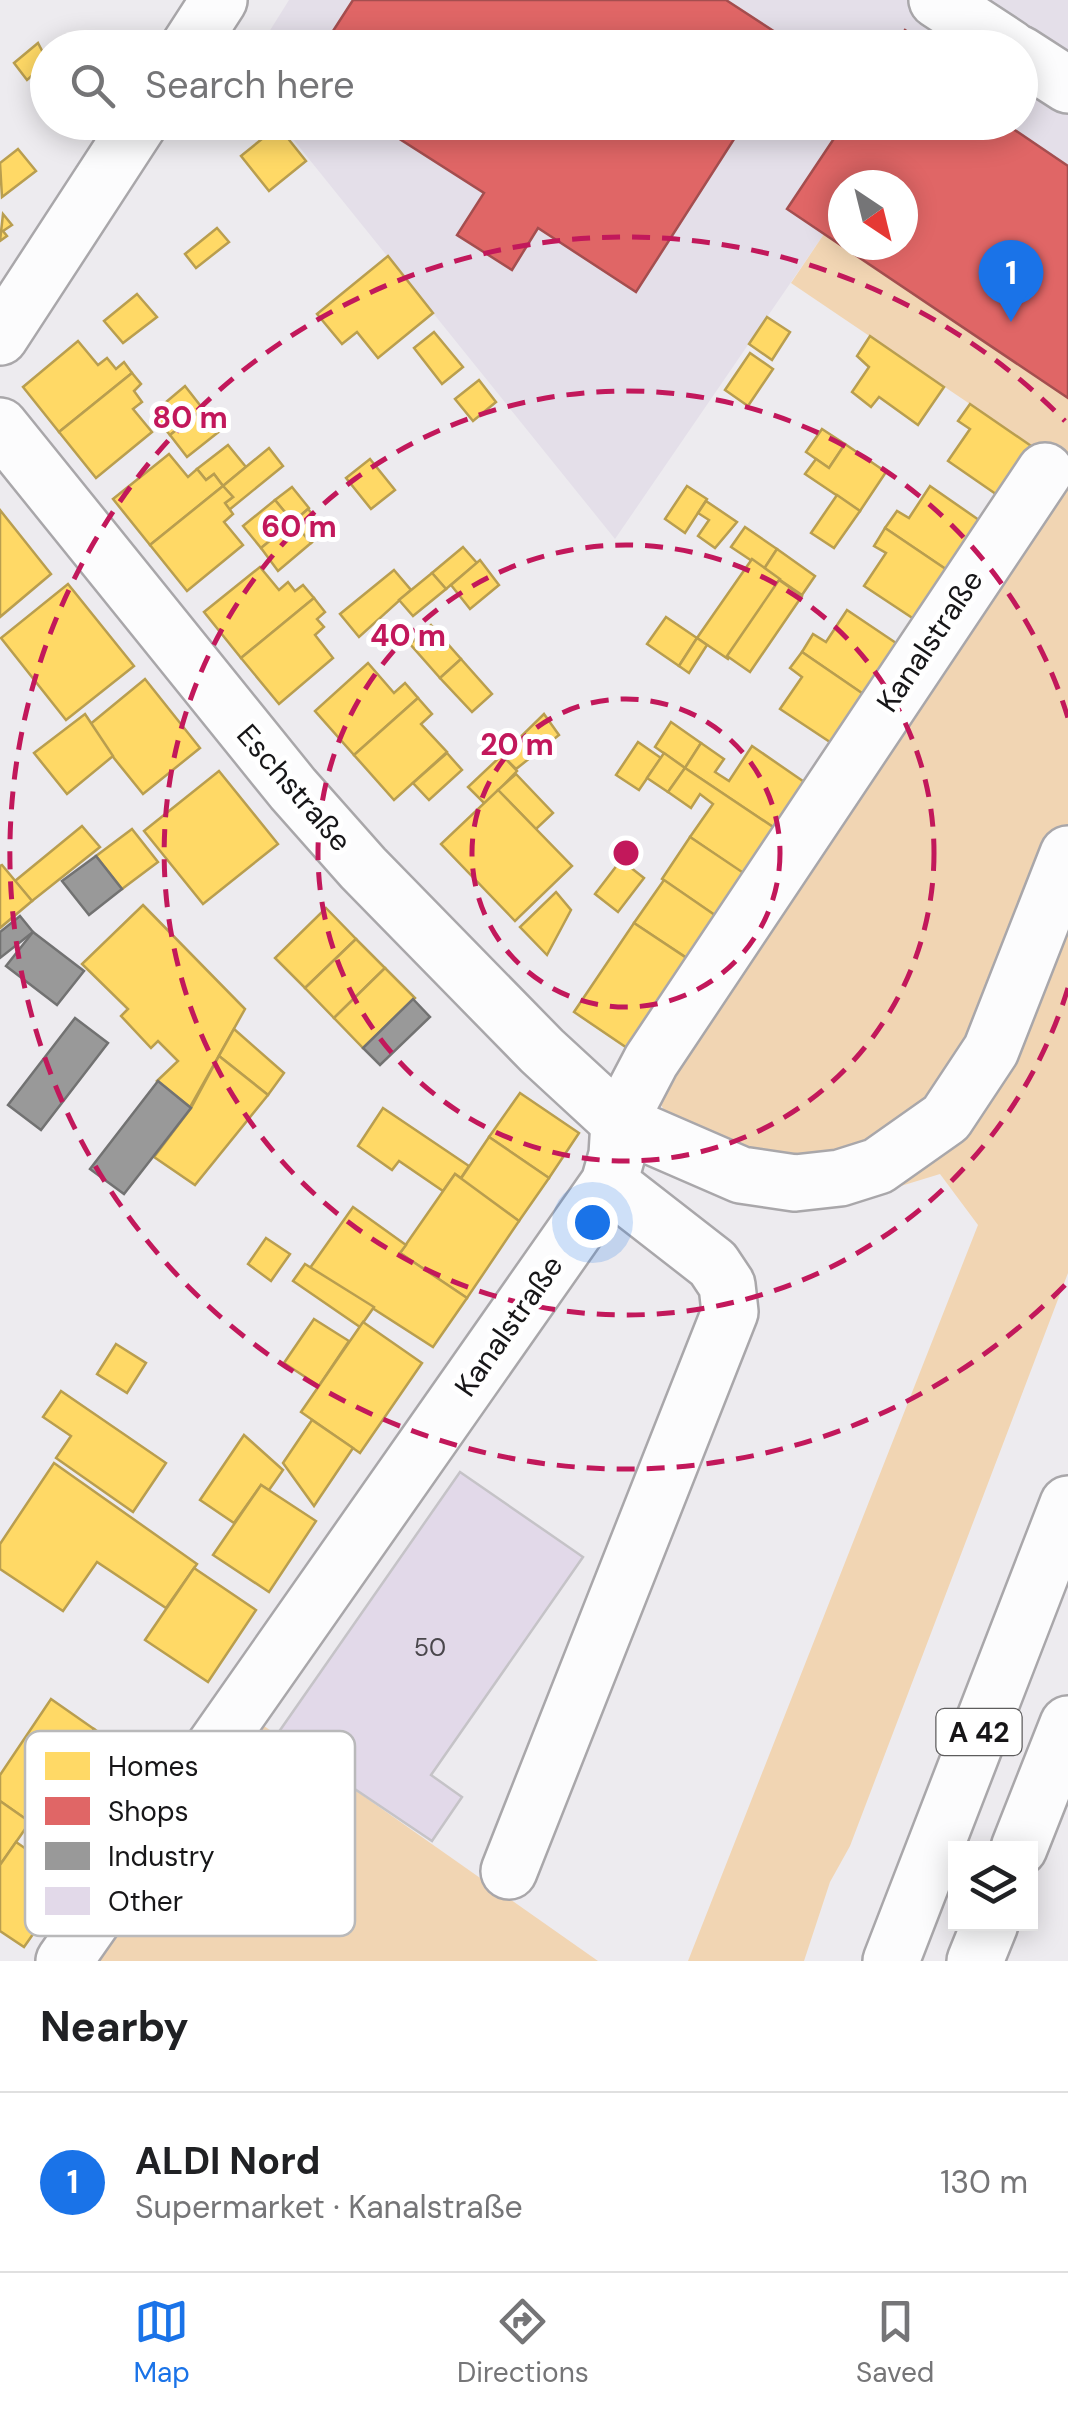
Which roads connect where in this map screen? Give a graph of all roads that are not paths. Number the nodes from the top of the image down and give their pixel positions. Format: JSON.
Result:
{"nodes":[{"id":1,"x":219,"y":0,"type":"edge"},
{"id":2,"x":937,"y":0,"type":"edge"},
{"id":3,"x":200,"y":30,"type":"edge"},
{"id":4,"x":983,"y":30,"type":"edge"},
{"id":5,"x":1038,"y":66,"type":"edge"},
{"id":6,"x":1068,"y":86,"type":"edge"},
{"id":7,"x":128,"y":140,"type":"edge"},
{"id":8,"x":0,"y":337,"type":"edge"},
{"id":9,"x":0,"y":426,"type":"edge"},
{"id":10,"x":1045,"y":471,"type":"dead end"},
{"id":11,"x":1068,"y":854,"type":"edge"},
{"id":12,"x":619,"y":1122,"type":"junction"},
{"id":13,"x":609,"y":1183,"type":"junction"},
{"id":14,"x":1068,"y":1504,"type":"edge"},
{"id":15,"x":1068,"y":1724,"type":"edge"},
{"id":16,"x":225,"y":1731,"type":"edge"},
{"id":17,"x":1022,"y":1841,"type":"edge"},
{"id":18,"x":508,"y":1870,"type":"dead end"},
{"id":19,"x":987,"y":1931,"type":"edge"},
{"id":20,"x":82,"y":1936,"type":"edge"},
{"id":21,"x":64,"y":1961,"type":"edge"},
{"id":22,"x":891,"y":1961,"type":"edge"},
{"id":23,"x":975,"y":1961,"type":"edge"}],
"edges":[{"from":1,"to":3,"type":"main road"},
{"from":2,"to":4,"type":"main road"},
{"from":5,"to":6,"type":"main road"},
{"from":7,"to":8,"type":"main road"},
{"from":9,"to":12,"type":"main road","name":"Eschstraße"},
{"from":10,"to":12,"type":"main road","name":"Kanalstraße"},
{"from":11,"to":12,"type":"main road"},
{"from":12,"to":13,"type":"main road","name":"Kanalstraße"},
{"from":13,"to":16,"type":"main road","name":"Kanalstraße"},
{"from":13,"to":18,"type":"main road"},
{"from":14,"to":22,"type":"main road","number":"A 42"},
{"from":15,"to":17,"type":"main road","number":"A 42"},
{"from":19,"to":23,"type":"main road"},
{"from":20,"to":21,"type":"main road","name":"Kanalstraße"}]}
